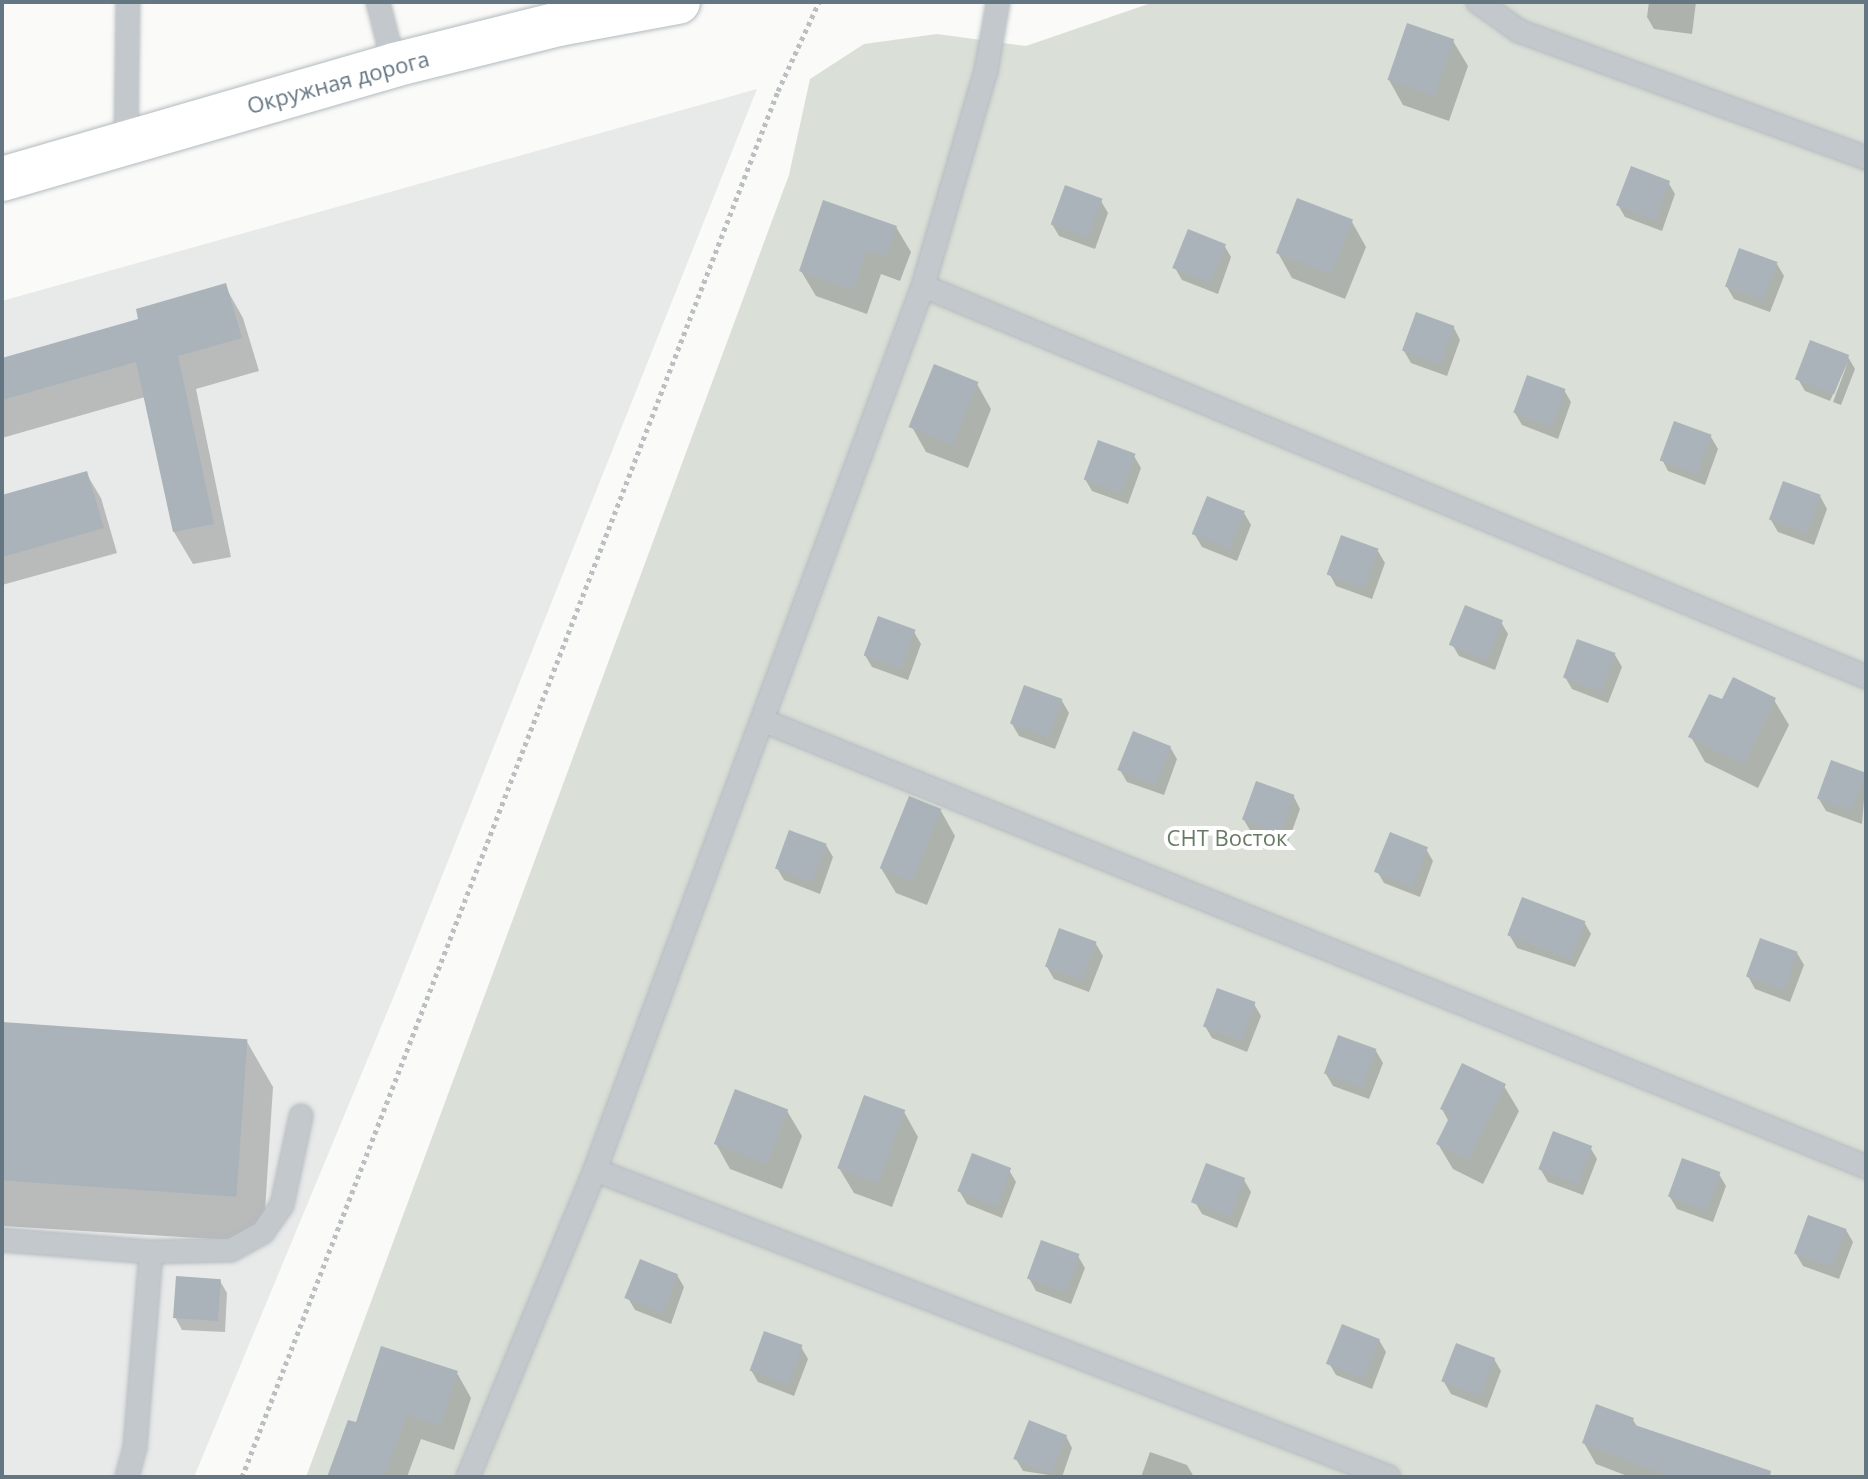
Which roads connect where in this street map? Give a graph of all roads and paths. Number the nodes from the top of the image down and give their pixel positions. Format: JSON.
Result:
{"nodes":[{"id":1,"x":128,"y":2,"type":"edge"},
{"id":2,"x":378,"y":2,"type":"edge"},
{"id":3,"x":678,"y":2,"type":"edge"},
{"id":4,"x":819,"y":2,"type":"edge"},
{"id":5,"x":998,"y":2,"type":"edge"},
{"id":6,"x":1478,"y":2,"type":"edge"},
{"id":7,"x":555,"y":13,"type":"edge"},
{"id":8,"x":394,"y":65,"type":"junction"},
{"id":9,"x":126,"y":141,"type":"junction"},
{"id":10,"x":1866,"y":158,"type":"edge"},
{"id":11,"x":2,"y":179,"type":"edge"},
{"id":12,"x":923,"y":286,"type":"junction"},
{"id":13,"x":1866,"y":677,"type":"edge"},
{"id":14,"x":764,"y":721,"type":"junction"},
{"id":15,"x":301,"y":1116,"type":"dead end"},
{"id":16,"x":1866,"y":1167,"type":"edge"},
{"id":17,"x":595,"y":1170,"type":"junction"},
{"id":18,"x":2,"y":1240,"type":"edge"},
{"id":19,"x":151,"y":1252,"type":"junction"},
{"id":20,"x":127,"y":1477,"type":"edge"},
{"id":21,"x":242,"y":1477,"type":"edge"},
{"id":22,"x":468,"y":1477,"type":"edge"},
{"id":23,"x":1389,"y":1477,"type":"edge"}],
"edges":[{"from":1,"to":9,"type":"lane"},
{"from":2,"to":8,"type":"lane"},
{"from":3,"to":7,"type":"main road","name":"Окружная дорога"},
{"from":4,"to":21,"type":"path"},
{"from":5,"to":12,"type":"lane"},
{"from":6,"to":10,"type":"lane"},
{"from":7,"to":8,"type":"main road","name":"Окружная дорога"},
{"from":8,"to":9,"type":"main road","name":"Окружная дорога"},
{"from":9,"to":11,"type":"main road","name":"Окружная дорога"},
{"from":12,"to":13,"type":"lane"},
{"from":12,"to":14,"type":"lane"},
{"from":14,"to":16,"type":"lane"},
{"from":14,"to":17,"type":"lane"},
{"from":15,"to":19,"type":"lane"},
{"from":17,"to":22,"type":"lane"},
{"from":17,"to":23,"type":"lane"},
{"from":18,"to":19,"type":"lane"},
{"from":19,"to":20,"type":"lane"}]}
